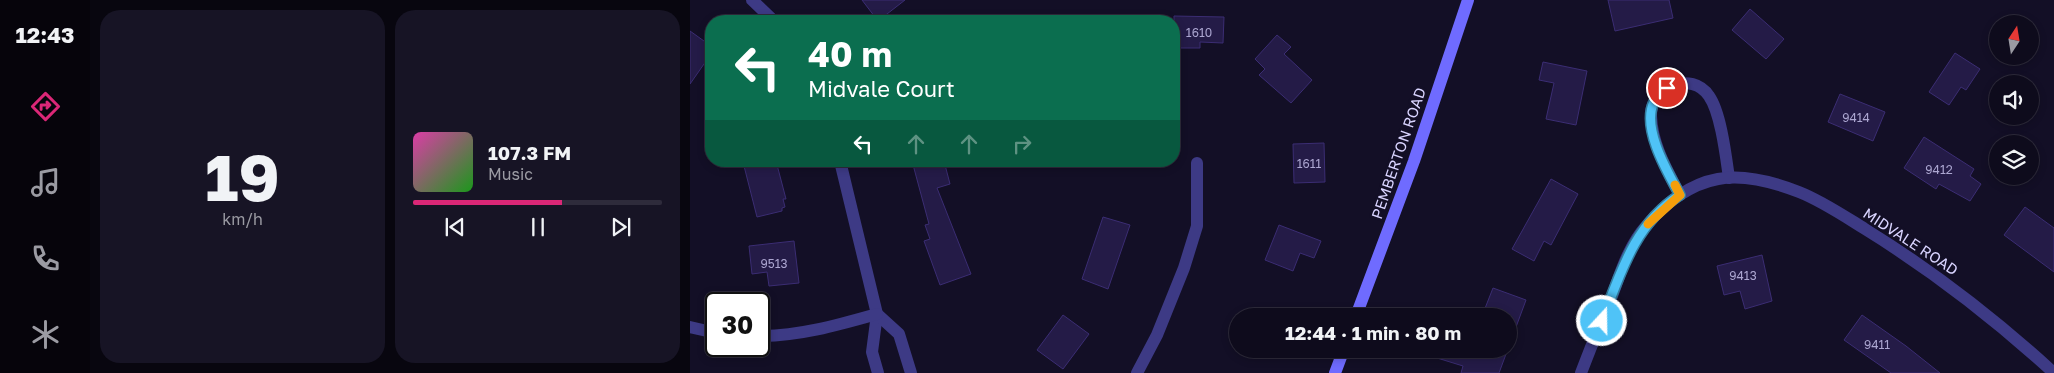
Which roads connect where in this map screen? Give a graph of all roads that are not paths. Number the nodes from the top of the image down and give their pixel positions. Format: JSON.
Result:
{"nodes":[{"id":1,"x":752,"y":0,"type":"edge"},
{"id":2,"x":1467,"y":0,"type":"edge"},
{"id":3,"x":768,"y":15,"type":"edge"},
{"id":4,"x":1197,"y":162,"type":"dead end"},
{"id":5,"x":841,"y":167,"type":"edge"},
{"id":6,"x":1729,"y":178,"type":"junction"},
{"id":7,"x":1680,"y":195,"type":"junction"},
{"id":8,"x":1359,"y":308,"type":"edge"},
{"id":9,"x":877,"y":314,"type":"junction"},
{"id":10,"x":690,"y":328,"type":"edge"},
{"id":11,"x":705,"y":331,"type":"edge"},
{"id":12,"x":770,"y":336,"type":"edge"},
{"id":13,"x":1341,"y":358,"type":"edge"},
{"id":14,"x":878,"y":373,"type":"edge"},
{"id":15,"x":910,"y":373,"type":"edge"},
{"id":16,"x":1137,"y":373,"type":"edge"},
{"id":17,"x":1335,"y":373,"type":"edge"},
{"id":18,"x":1581,"y":373,"type":"edge"},
{"id":19,"x":2054,"y":373,"type":"edge"}],
"edges":[{"from":1,"to":3,"type":"street"},
{"from":2,"to":8,"type":"street","name":"PEMBERTON ROAD"},
{"from":4,"to":16,"type":"street"},
{"from":5,"to":9,"type":"street"},
{"from":6,"to":7,"type":"street","name":"MIDVALE ROAD"},
{"from":6,"to":7,"type":"street"},
{"from":6,"to":19,"type":"street","name":"MIDVALE ROAD"},
{"from":7,"to":18,"type":"street","name":"MIDVALE ROAD"},
{"from":9,"to":12,"type":"street"},
{"from":9,"to":14,"type":"street"},
{"from":9,"to":15,"type":"street"},
{"from":10,"to":11,"type":"street"},
{"from":13,"to":17,"type":"street"}]}
